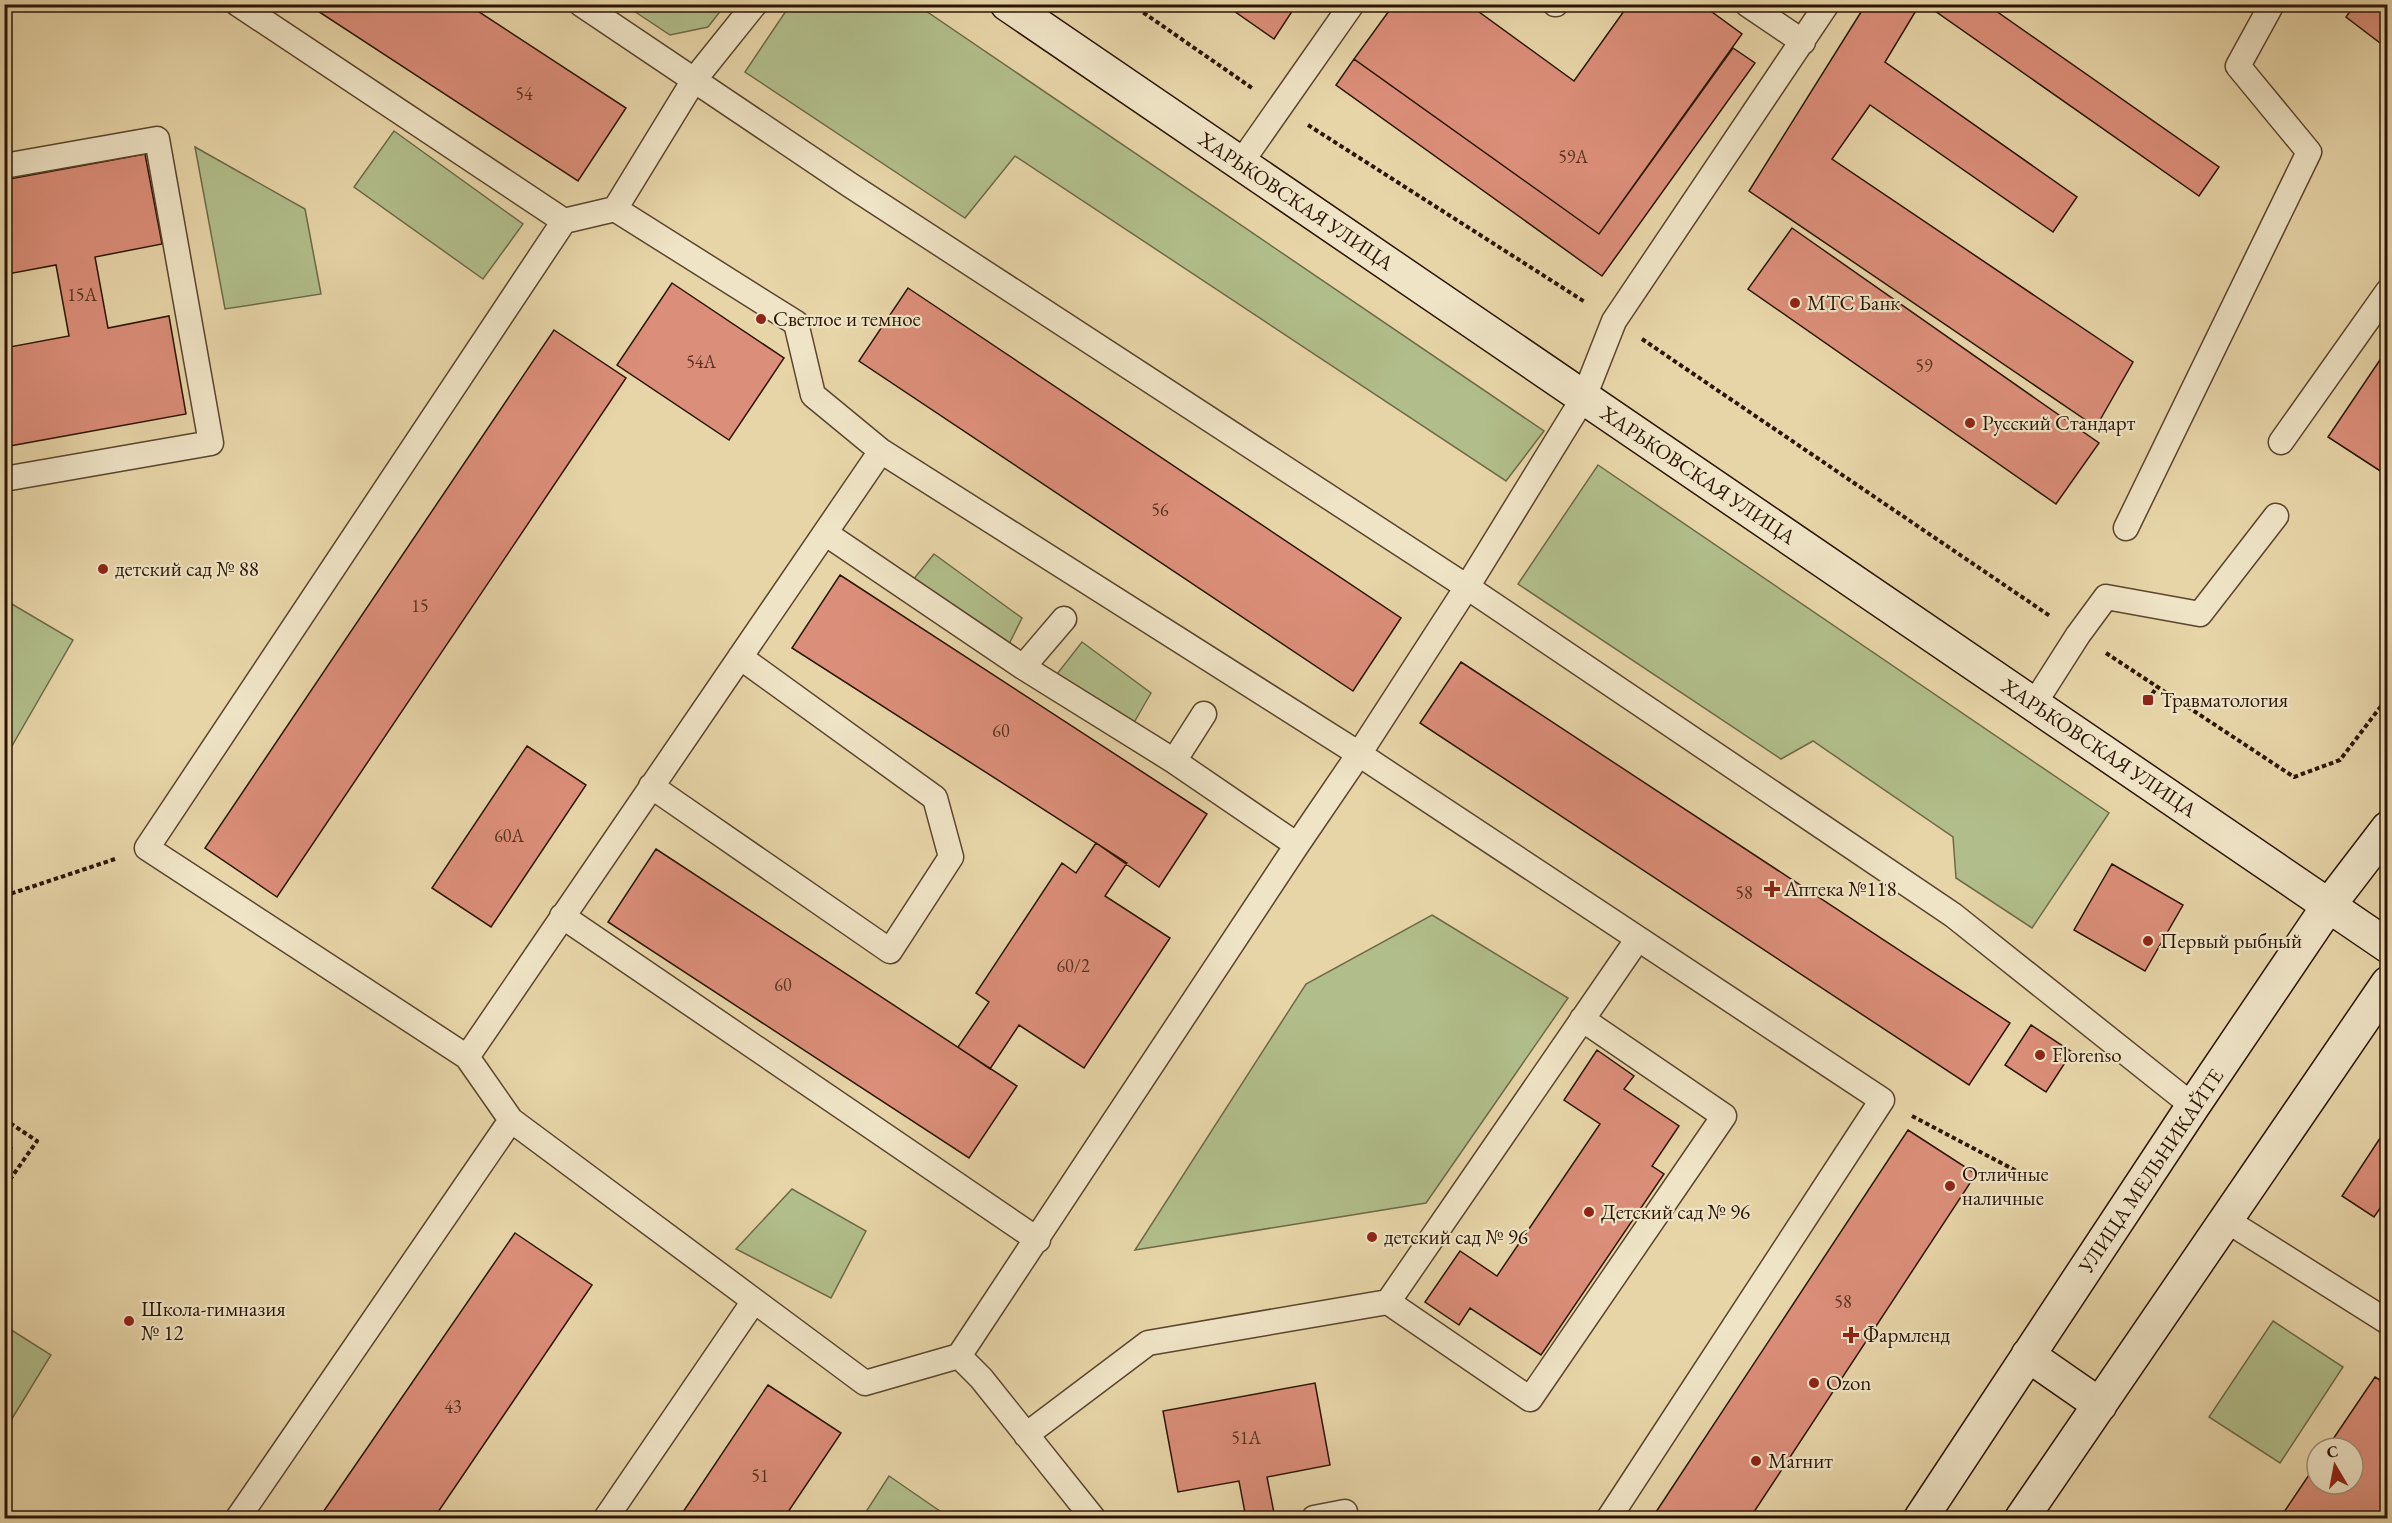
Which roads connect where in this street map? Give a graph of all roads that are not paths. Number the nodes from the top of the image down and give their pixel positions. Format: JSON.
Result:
{"nodes":[{"id":1,"x":238,"y":4,"type":"edge"},
{"id":2,"x":581,"y":4,"type":"edge"},
{"id":3,"x":754,"y":4,"type":"edge"},
{"id":4,"x":1007,"y":4,"type":"edge"},
{"id":5,"x":1352,"y":4,"type":"edge"},
{"id":6,"x":1747,"y":4,"type":"edge"},
{"id":7,"x":1827,"y":4,"type":"edge"},
{"id":8,"x":2272,"y":4,"type":"edge"},
{"id":9,"x":1803,"y":42,"type":"junction"},
{"id":10,"x":694,"y":80,"type":"junction"},
{"id":11,"x":1240,"y":164,"type":"junction"},
{"id":12,"x":4,"y":166,"type":"edge"},
{"id":13,"x":615,"y":209,"type":"junction"},
{"id":14,"x":564,"y":221,"type":"junction"},
{"id":15,"x":2388,"y":291,"type":"edge"},
{"id":16,"x":1584,"y":397,"type":"junction"},
{"id":17,"x":2280,"y":442,"type":"dead end"},
{"id":18,"x":881,"y":451,"type":"junction"},
{"id":19,"x":4,"y":480,"type":"edge"},
{"id":20,"x":2276,"y":516,"type":"dead end"},
{"id":21,"x":2126,"y":528,"type":"dead end"},
{"id":22,"x":825,"y":533,"type":"junction"},
{"id":23,"x":1467,"y":587,"type":"junction"},
{"id":24,"x":1064,"y":619,"type":"dead end"},
{"id":25,"x":740,"y":657,"type":"junction"},
{"id":26,"x":1023,"y":667,"type":"junction"},
{"id":27,"x":2034,"y":704,"type":"junction"},
{"id":28,"x":1204,"y":714,"type":"dead end"},
{"id":29,"x":1359,"y":754,"type":"junction"},
{"id":30,"x":1174,"y":761,"type":"junction"},
{"id":31,"x":651,"y":786,"type":"junction"},
{"id":32,"x":2388,"y":828,"type":"edge"},
{"id":33,"x":1297,"y":845,"type":"junction"},
{"id":34,"x":2329,"y":905,"type":"junction"},
{"id":35,"x":562,"y":916,"type":"junction"},
{"id":36,"x":1637,"y":940,"type":"junction"},
{"id":37,"x":2388,"y":946,"type":"edge"},
{"id":38,"x":2388,"y":983,"type":"edge"},
{"id":39,"x":1582,"y":1019,"type":"junction"},
{"id":40,"x":467,"y":1057,"type":"junction"},
{"id":41,"x":2193,"y":1106,"type":"junction"},
{"id":42,"x":511,"y":1120,"type":"junction"},
{"id":43,"x":2226,"y":1220,"type":"junction"},
{"id":44,"x":1038,"y":1240,"type":"junction"},
{"id":45,"x":754,"y":1301,"type":"junction"},
{"id":46,"x":1388,"y":1302,"type":"junction"},
{"id":47,"x":2388,"y":1322,"type":"edge"},
{"id":48,"x":2028,"y":1355,"type":"junction"},
{"id":49,"x":959,"y":1356,"type":"junction"},
{"id":50,"x":2100,"y":1406,"type":"junction"},
{"id":51,"x":1026,"y":1435,"type":"junction"},
{"id":52,"x":238,"y":1518,"type":"edge"},
{"id":53,"x":606,"y":1518,"type":"edge"},
{"id":54,"x":1093,"y":1518,"type":"edge"},
{"id":55,"x":1314,"y":1518,"type":"edge"},
{"id":56,"x":1346,"y":1518,"type":"edge"},
{"id":57,"x":1609,"y":1518,"type":"edge"},
{"id":58,"x":1921,"y":1518,"type":"edge"},
{"id":59,"x":2022,"y":1518,"type":"edge"}],
"edges":[{"from":1,"to":14,"type":"lane"},
{"from":2,"to":10,"type":"lane"},
{"from":3,"to":10,"type":"lane"},
{"from":4,"to":11,"type":"street","name":"ХАРЬКОВСКАЯ УЛИЦА"},
{"from":5,"to":11,"type":"lane"},
{"from":6,"to":9,"type":"lane"},
{"from":7,"to":9,"type":"lane"},
{"from":8,"to":21,"type":"lane"},
{"from":9,"to":16,"type":"lane"},
{"from":10,"to":13,"type":"lane"},
{"from":10,"to":23,"type":"lane"},
{"from":11,"to":16,"type":"street","name":"ХАРЬКОВСКАЯ УЛИЦА"},
{"from":12,"to":19,"type":"lane"},
{"from":13,"to":14,"type":"lane"},
{"from":13,"to":18,"type":"lane"},
{"from":14,"to":40,"type":"lane"},
{"from":15,"to":17,"type":"lane"},
{"from":16,"to":23,"type":"lane"},
{"from":16,"to":27,"type":"street","name":"ХАРЬКОВСКАЯ УЛИЦА"},
{"from":18,"to":22,"type":"lane"},
{"from":18,"to":29,"type":"lane"},
{"from":20,"to":27,"type":"lane"},
{"from":22,"to":25,"type":"lane"},
{"from":22,"to":26,"type":"lane"},
{"from":23,"to":29,"type":"lane"},
{"from":23,"to":41,"type":"lane"},
{"from":24,"to":26,"type":"lane"},
{"from":25,"to":31,"type":"lane"},
{"from":25,"to":31,"type":"lane"},
{"from":26,"to":30,"type":"lane"},
{"from":27,"to":34,"type":"street","name":"ХАРЬКОВСКАЯ УЛИЦА"},
{"from":28,"to":30,"type":"lane"},
{"from":29,"to":33,"type":"lane"},
{"from":29,"to":36,"type":"lane"},
{"from":30,"to":33,"type":"lane"},
{"from":31,"to":35,"type":"lane"},
{"from":32,"to":34,"type":"street","name":"УЛИЦА МЕЛЬНИКАЙТЕ"},
{"from":33,"to":44,"type":"lane"},
{"from":34,"to":37,"type":"street","name":"ХАРЬКОВСКАЯ УЛИЦА"},
{"from":34,"to":41,"type":"street","name":"УЛИЦА МЕЛЬНИКАЙТЕ"},
{"from":35,"to":40,"type":"lane"},
{"from":35,"to":44,"type":"lane"},
{"from":36,"to":39,"type":"lane"},
{"from":36,"to":57,"type":"lane"},
{"from":38,"to":43,"type":"street"},
{"from":39,"to":46,"type":"lane"},
{"from":39,"to":46,"type":"lane"},
{"from":40,"to":42,"type":"lane"},
{"from":41,"to":48,"type":"street","name":"УЛИЦА МЕЛЬНИКАЙТЕ"},
{"from":42,"to":45,"type":"lane"},
{"from":42,"to":52,"type":"lane"},
{"from":43,"to":47,"type":"lane"},
{"from":43,"to":50,"type":"street"},
{"from":44,"to":49,"type":"lane"},
{"from":45,"to":49,"type":"lane"},
{"from":45,"to":53,"type":"lane"},
{"from":46,"to":51,"type":"lane"},
{"from":48,"to":50,"type":"street"},
{"from":48,"to":58,"type":"street","name":"УЛИЦА МЕЛЬНИКАЙТЕ"},
{"from":49,"to":51,"type":"lane"},
{"from":50,"to":59,"type":"street"},
{"from":51,"to":54,"type":"lane"},
{"from":55,"to":56,"type":"lane"}]}
